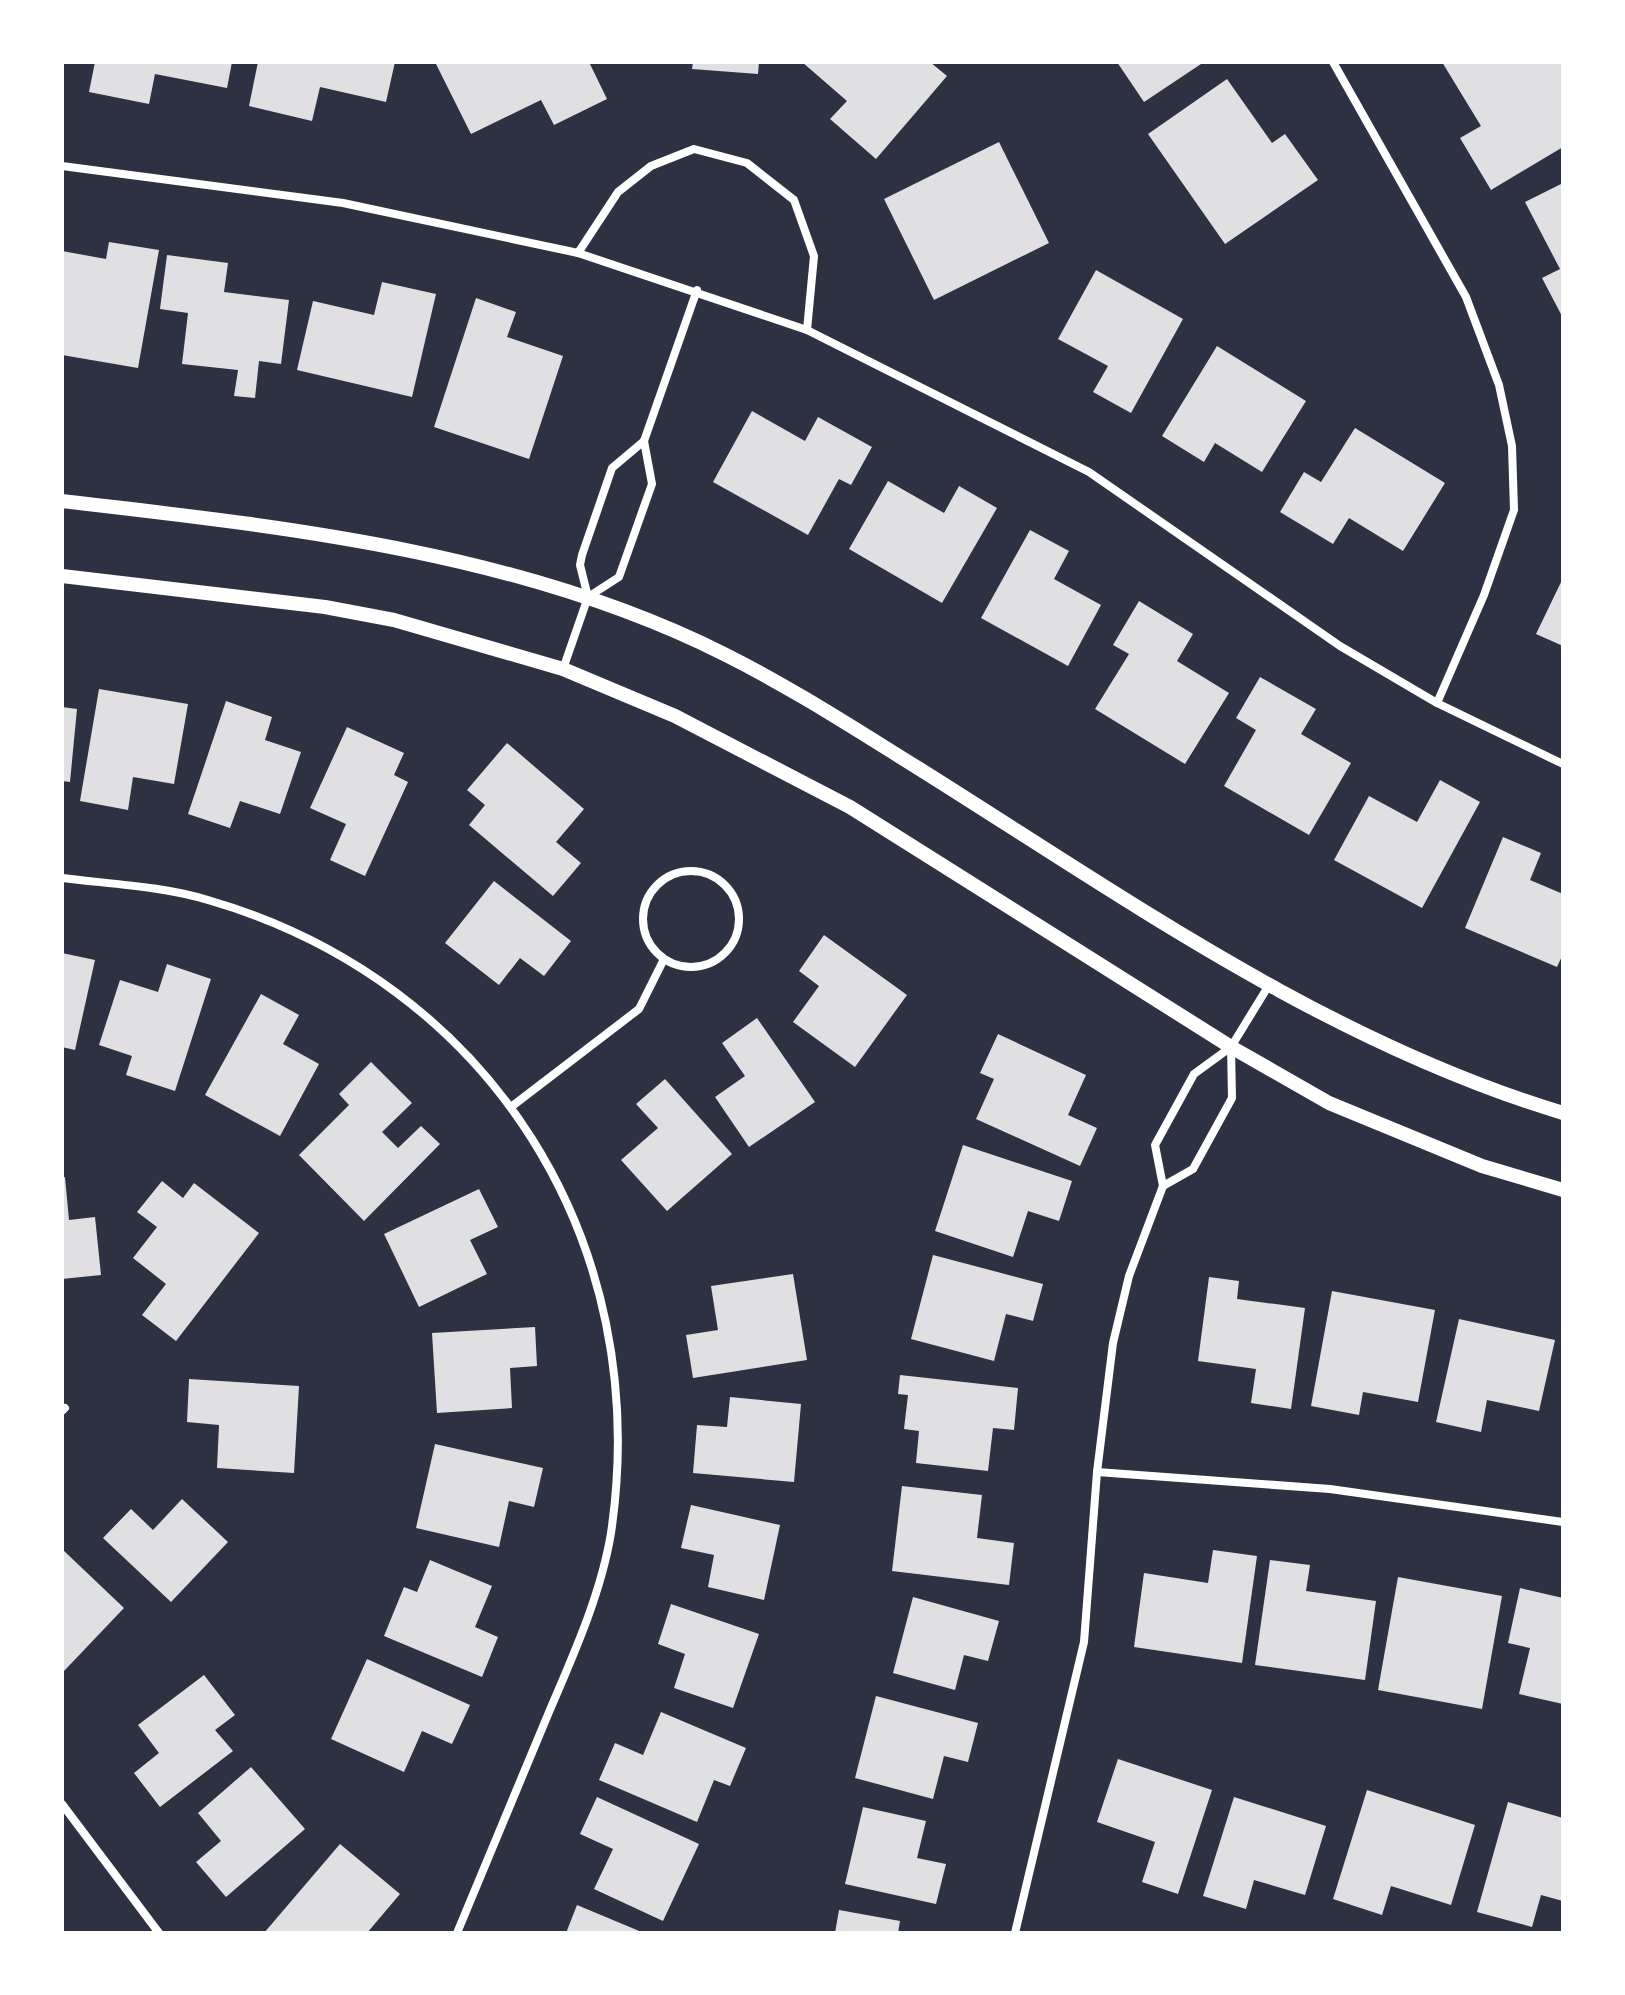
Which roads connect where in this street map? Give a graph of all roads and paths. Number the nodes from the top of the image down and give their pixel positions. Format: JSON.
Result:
{"nodes":[{"id":1,"x":1333,"y":62,"type":"edge"},
{"id":2,"x":62,"y":166,"type":"edge"},
{"id":3,"x":578,"y":253,"type":"junction"},
{"id":4,"x":697,"y":290,"type":"junction"},
{"id":5,"x":807,"y":330,"type":"junction"},
{"id":6,"x":644,"y":441,"type":"junction"},
{"id":7,"x":62,"y":501,"type":"edge"},
{"id":8,"x":62,"y":576,"type":"edge"},
{"id":9,"x":588,"y":597,"type":"junction"},
{"id":10,"x":563,"y":669,"type":"junction"},
{"id":11,"x":1437,"y":703,"type":"junction"},
{"id":12,"x":1563,"y":764,"type":"edge"},
{"id":13,"x":62,"y":878,"type":"edge"},
{"id":14,"x":664,"y":959,"type":"junction"},
{"id":15,"x":1269,"y":985,"type":"junction"},
{"id":16,"x":1231,"y":1047,"type":"junction"},
{"id":17,"x":511,"y":1107,"type":"junction"},
{"id":18,"x":1563,"y":1113,"type":"edge"},
{"id":19,"x":1163,"y":1186,"type":"junction"},
{"id":20,"x":1563,"y":1190,"type":"edge"},
{"id":21,"x":1097,"y":1472,"type":"junction"},
{"id":22,"x":1563,"y":1522,"type":"edge"},
{"id":23,"x":62,"y":1804,"type":"edge"},
{"id":24,"x":159,"y":1933,"type":"edge"},
{"id":25,"x":457,"y":1933,"type":"edge"},
{"id":26,"x":1015,"y":1933,"type":"edge"}],
"edges":[{"from":1,"to":11,"type":"street"},
{"from":2,"to":3,"type":"street"},
{"from":3,"to":4,"type":"street"},
{"from":3,"to":5,"type":"street"},
{"from":4,"to":5,"type":"street"},
{"from":4,"to":6,"type":"street"},
{"from":5,"to":11,"type":"street"},
{"from":6,"to":9,"type":"street"},
{"from":6,"to":9,"type":"street"},
{"from":7,"to":9,"type":"street"},
{"from":8,"to":10,"type":"street"},
{"from":9,"to":10,"type":"street"},
{"from":9,"to":15,"type":"street"},
{"from":10,"to":16,"type":"street"},
{"from":11,"to":12,"type":"street"},
{"from":13,"to":17,"type":"street"},
{"from":14,"to":14,"type":"street"},
{"from":14,"to":17,"type":"street"},
{"from":15,"to":16,"type":"street"},
{"from":15,"to":18,"type":"street"},
{"from":16,"to":19,"type":"street"},
{"from":16,"to":19,"type":"street"},
{"from":16,"to":20,"type":"street"},
{"from":17,"to":25,"type":"street"},
{"from":19,"to":21,"type":"street"},
{"from":21,"to":22,"type":"street"},
{"from":21,"to":26,"type":"street"},
{"from":23,"to":24,"type":"street"}]}
